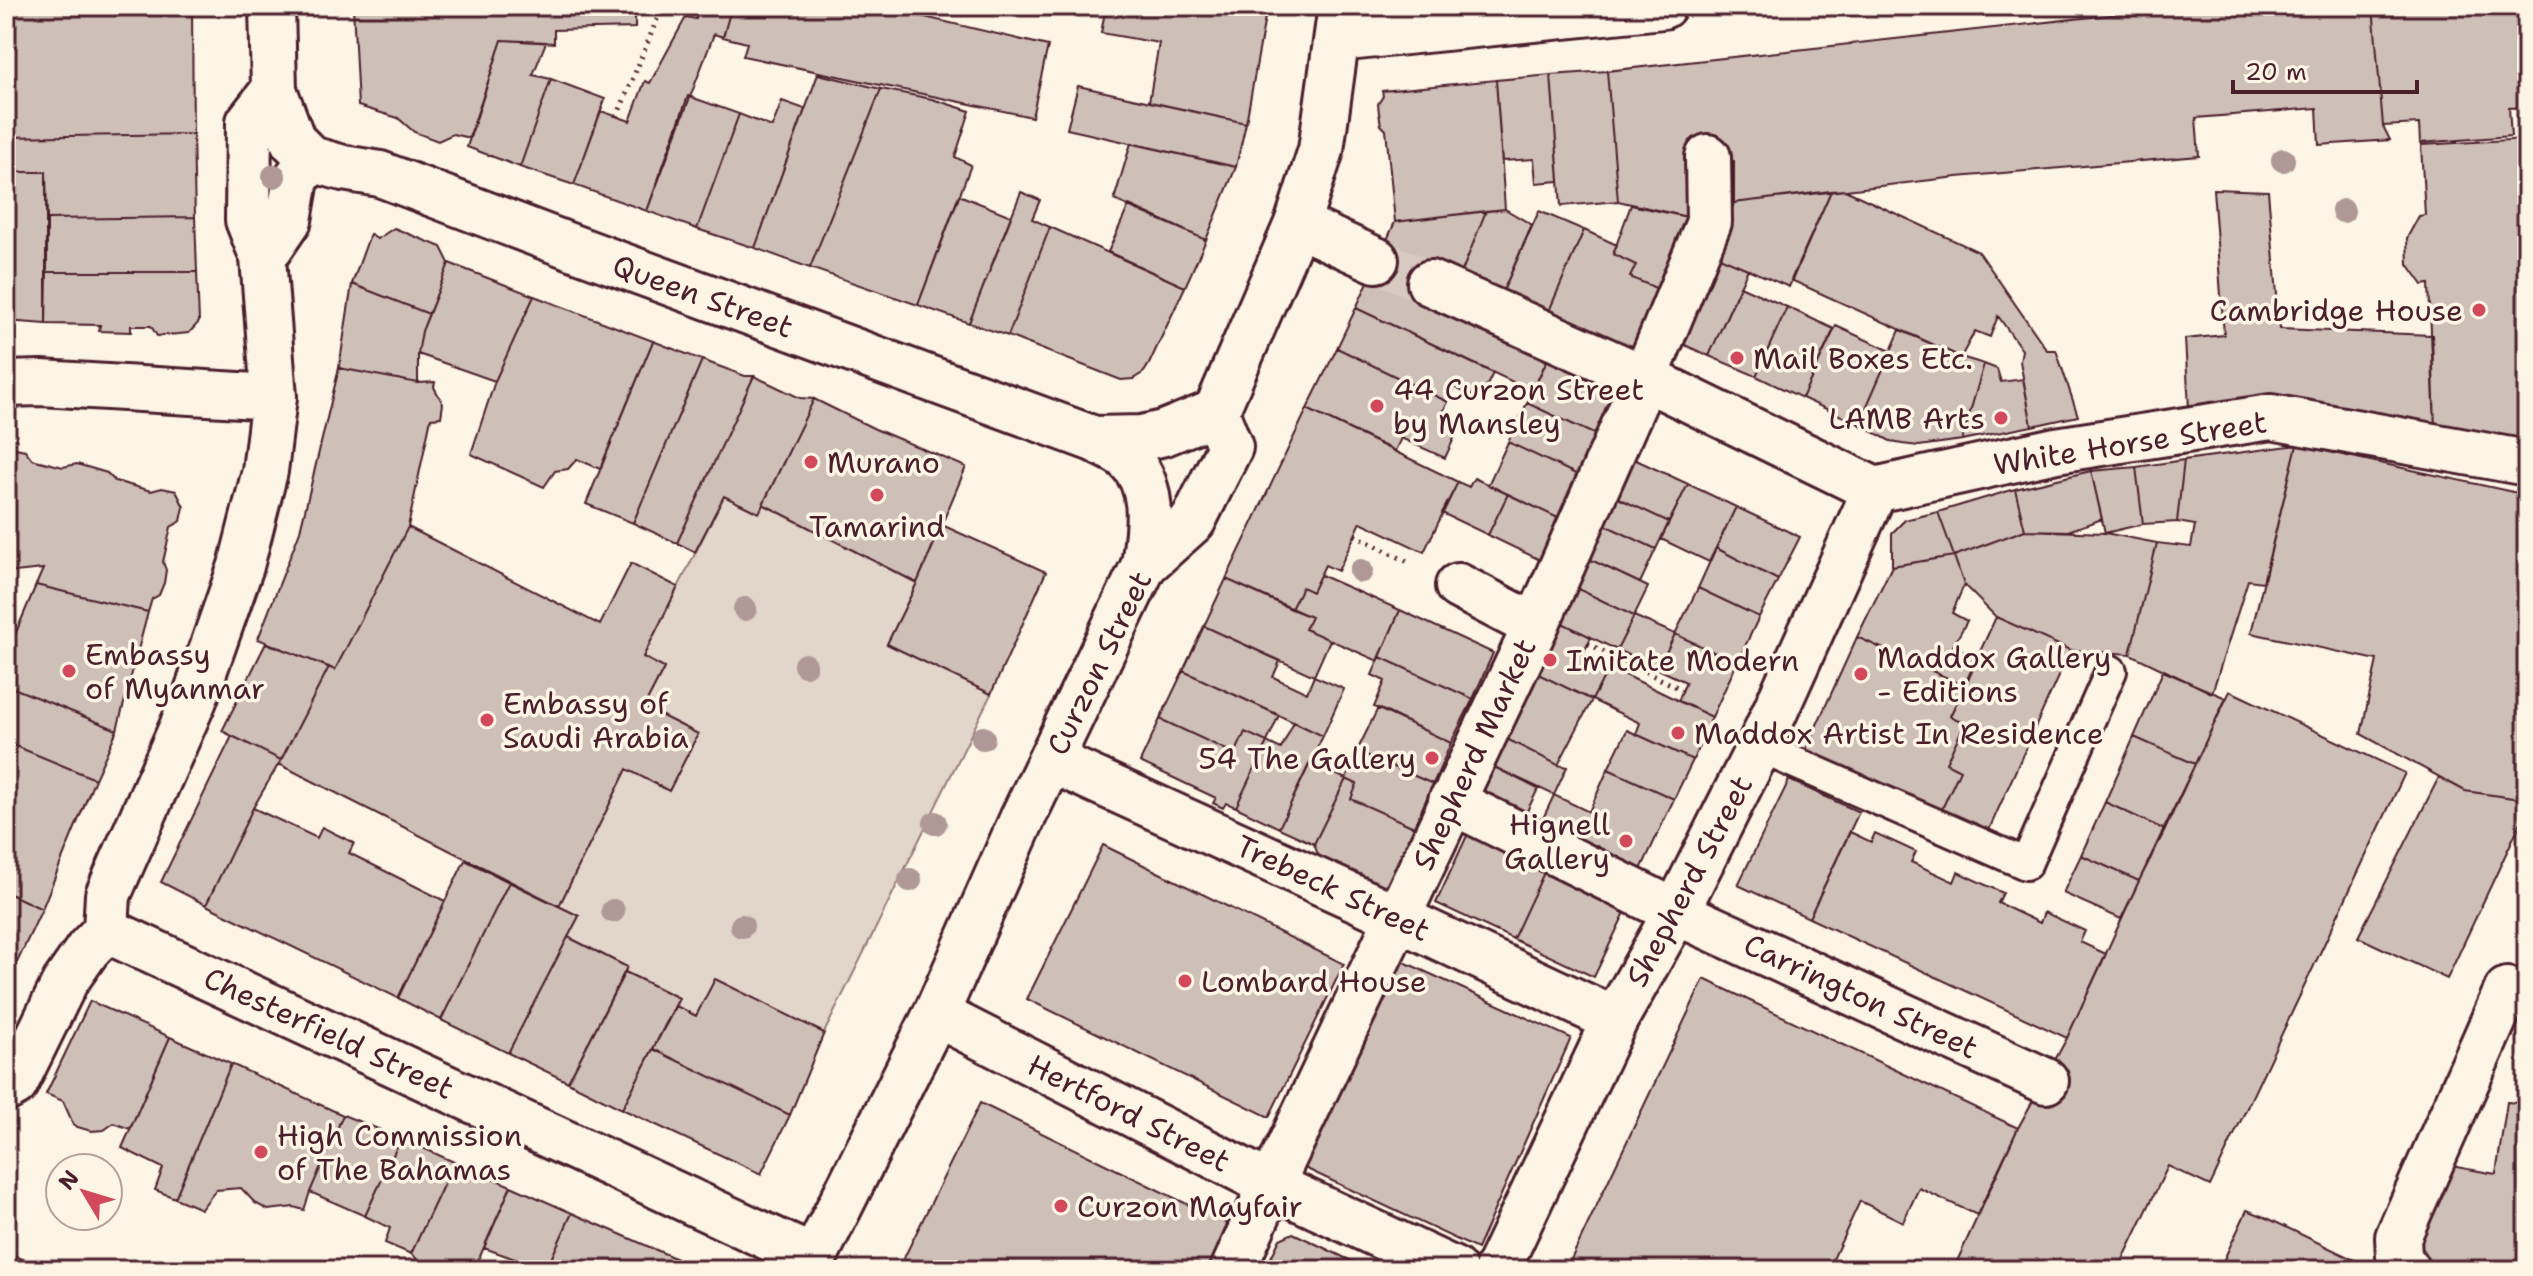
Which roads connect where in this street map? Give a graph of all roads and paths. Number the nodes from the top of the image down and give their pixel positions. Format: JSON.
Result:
{"nodes":[{"id":1,"x":272,"y":6,"type":"edge"},
{"id":2,"x":673,"y":6,"type":"edge"},
{"id":3,"x":1663,"y":6,"type":"edge"},
{"id":4,"x":1339,"y":22,"type":"edge"},
{"id":5,"x":274,"y":90,"type":"junction"},
{"id":6,"x":617,"y":117,"type":"dead end"},
{"id":7,"x":1708,"y":157,"type":"dead end"},
{"id":8,"x":311,"y":159,"type":"junction"},
{"id":9,"x":1297,"y":224,"type":"junction"},
{"id":10,"x":263,"y":258,"type":"junction"},
{"id":11,"x":1376,"y":260,"type":"tunnel mouth"},
{"id":12,"x":1430,"y":283,"type":"tunnel mouth"},
{"id":13,"x":1645,"y":378,"type":"junction"},
{"id":14,"x":6,"y":384,"type":"edge"},
{"id":15,"x":274,"y":397,"type":"junction"},
{"id":16,"x":1216,"y":412,"type":"junction"},
{"id":17,"x":1094,"y":439,"type":"junction"},
{"id":18,"x":2527,"y":463,"type":"edge"},
{"id":19,"x":1875,"y":490,"type":"junction"},
{"id":20,"x":1355,"y":535,"type":"dead end"},
{"id":21,"x":1144,"y":565,"type":"junction"},
{"id":22,"x":1458,"y":586,"type":"joint"},
{"id":23,"x":1535,"y":626,"type":"junction"},
{"id":24,"x":1588,"y":644,"type":"dead end"},
{"id":25,"x":2111,"y":671,"type":"dead end"},
{"id":26,"x":1683,"y":690,"type":"dead end"},
{"id":27,"x":1759,"y":747,"type":"junction"},
{"id":28,"x":1051,"y":760,"type":"junction"},
{"id":29,"x":1451,"y":801,"type":"junction"},
{"id":30,"x":1676,"y":912,"type":"junction"},
{"id":31,"x":1397,"y":917,"type":"junction"},
{"id":32,"x":106,"y":930,"type":"junction"},
{"id":33,"x":2507,"y":990,"type":"dead end"},
{"id":34,"x":936,"y":1014,"type":"junction"},
{"id":35,"x":1615,"y":1020,"type":"junction"},
{"id":36,"x":2046,"y":1081,"type":"dead end"},
{"id":37,"x":6,"y":1089,"type":"edge"},
{"id":38,"x":1271,"y":1185,"type":"junction"},
{"id":39,"x":811,"y":1264,"type":"edge"},
{"id":40,"x":1233,"y":1270,"type":"edge"},
{"id":41,"x":1454,"y":1270,"type":"edge"},
{"id":42,"x":1497,"y":1270,"type":"edge"},
{"id":43,"x":2407,"y":1270,"type":"edge"}],
"edges":[{"from":1,"to":5,"type":"street"},
{"from":2,"to":6,"type":"path"},
{"from":3,"to":4,"type":"street"},
{"from":4,"to":9,"type":"street"},
{"from":5,"to":8,"type":"street"},
{"from":5,"to":10,"type":"street"},
{"from":7,"to":13,"type":"street","name":"Shepherd Market"},
{"from":8,"to":10,"type":"street"},
{"from":8,"to":17,"type":"street","name":"Queen Street"},
{"from":9,"to":11,"type":"street"},
{"from":9,"to":16,"type":"street"},
{"from":10,"to":15,"type":"street"},
{"from":12,"to":13,"type":"street"},
{"from":13,"to":19,"type":"street"},
{"from":13,"to":23,"type":"street","name":"Shepherd Market"},
{"from":14,"to":15,"type":"street"},
{"from":15,"to":32,"type":"street"},
{"from":16,"to":17,"type":"street","name":"Queen Street"},
{"from":16,"to":21,"type":"street","name":"Curzon Street"},
{"from":17,"to":21,"type":"street","name":"Queen Street"},
{"from":18,"to":19,"type":"street","name":"White Horse Street"},
{"from":19,"to":27,"type":"street","name":"Shepherd Street"},
{"from":20,"to":22,"type":"path"},
{"from":21,"to":28,"type":"street","name":"Curzon Street"},
{"from":22,"to":23,"type":"street","name":"Shepherd Market"},
{"from":23,"to":29,"type":"street","name":"Shepherd Market"},
{"from":24,"to":26,"type":"path"},
{"from":25,"to":27,"type":"lane"},
{"from":27,"to":30,"type":"street","name":"Shepherd Street"},
{"from":28,"to":31,"type":"street","name":"Trebeck Street"},
{"from":28,"to":34,"type":"street","name":"Curzon Street"},
{"from":29,"to":30,"type":"street","name":"Carrington Street"},
{"from":29,"to":31,"type":"street","name":"Shepherd Market"},
{"from":30,"to":35,"type":"street","name":"Shepherd Street"},
{"from":30,"to":36,"type":"street","name":"Carrington Street"},
{"from":31,"to":35,"type":"street","name":"Trebeck Street"},
{"from":31,"to":38,"type":"street","name":"Shepherd Market"},
{"from":32,"to":37,"type":"street"},
{"from":32,"to":39,"type":"street","name":"Chesterfield Street"},
{"from":33,"to":43,"type":"street"},
{"from":34,"to":38,"type":"street","name":"Hertford Street"},
{"from":34,"to":39,"type":"street","name":"Curzon Street"},
{"from":35,"to":42,"type":"street","name":"Shepherd Street"},
{"from":38,"to":40,"type":"street","name":"Shepherd Market"},
{"from":38,"to":41,"type":"street","name":"Hertford Street"}]}
